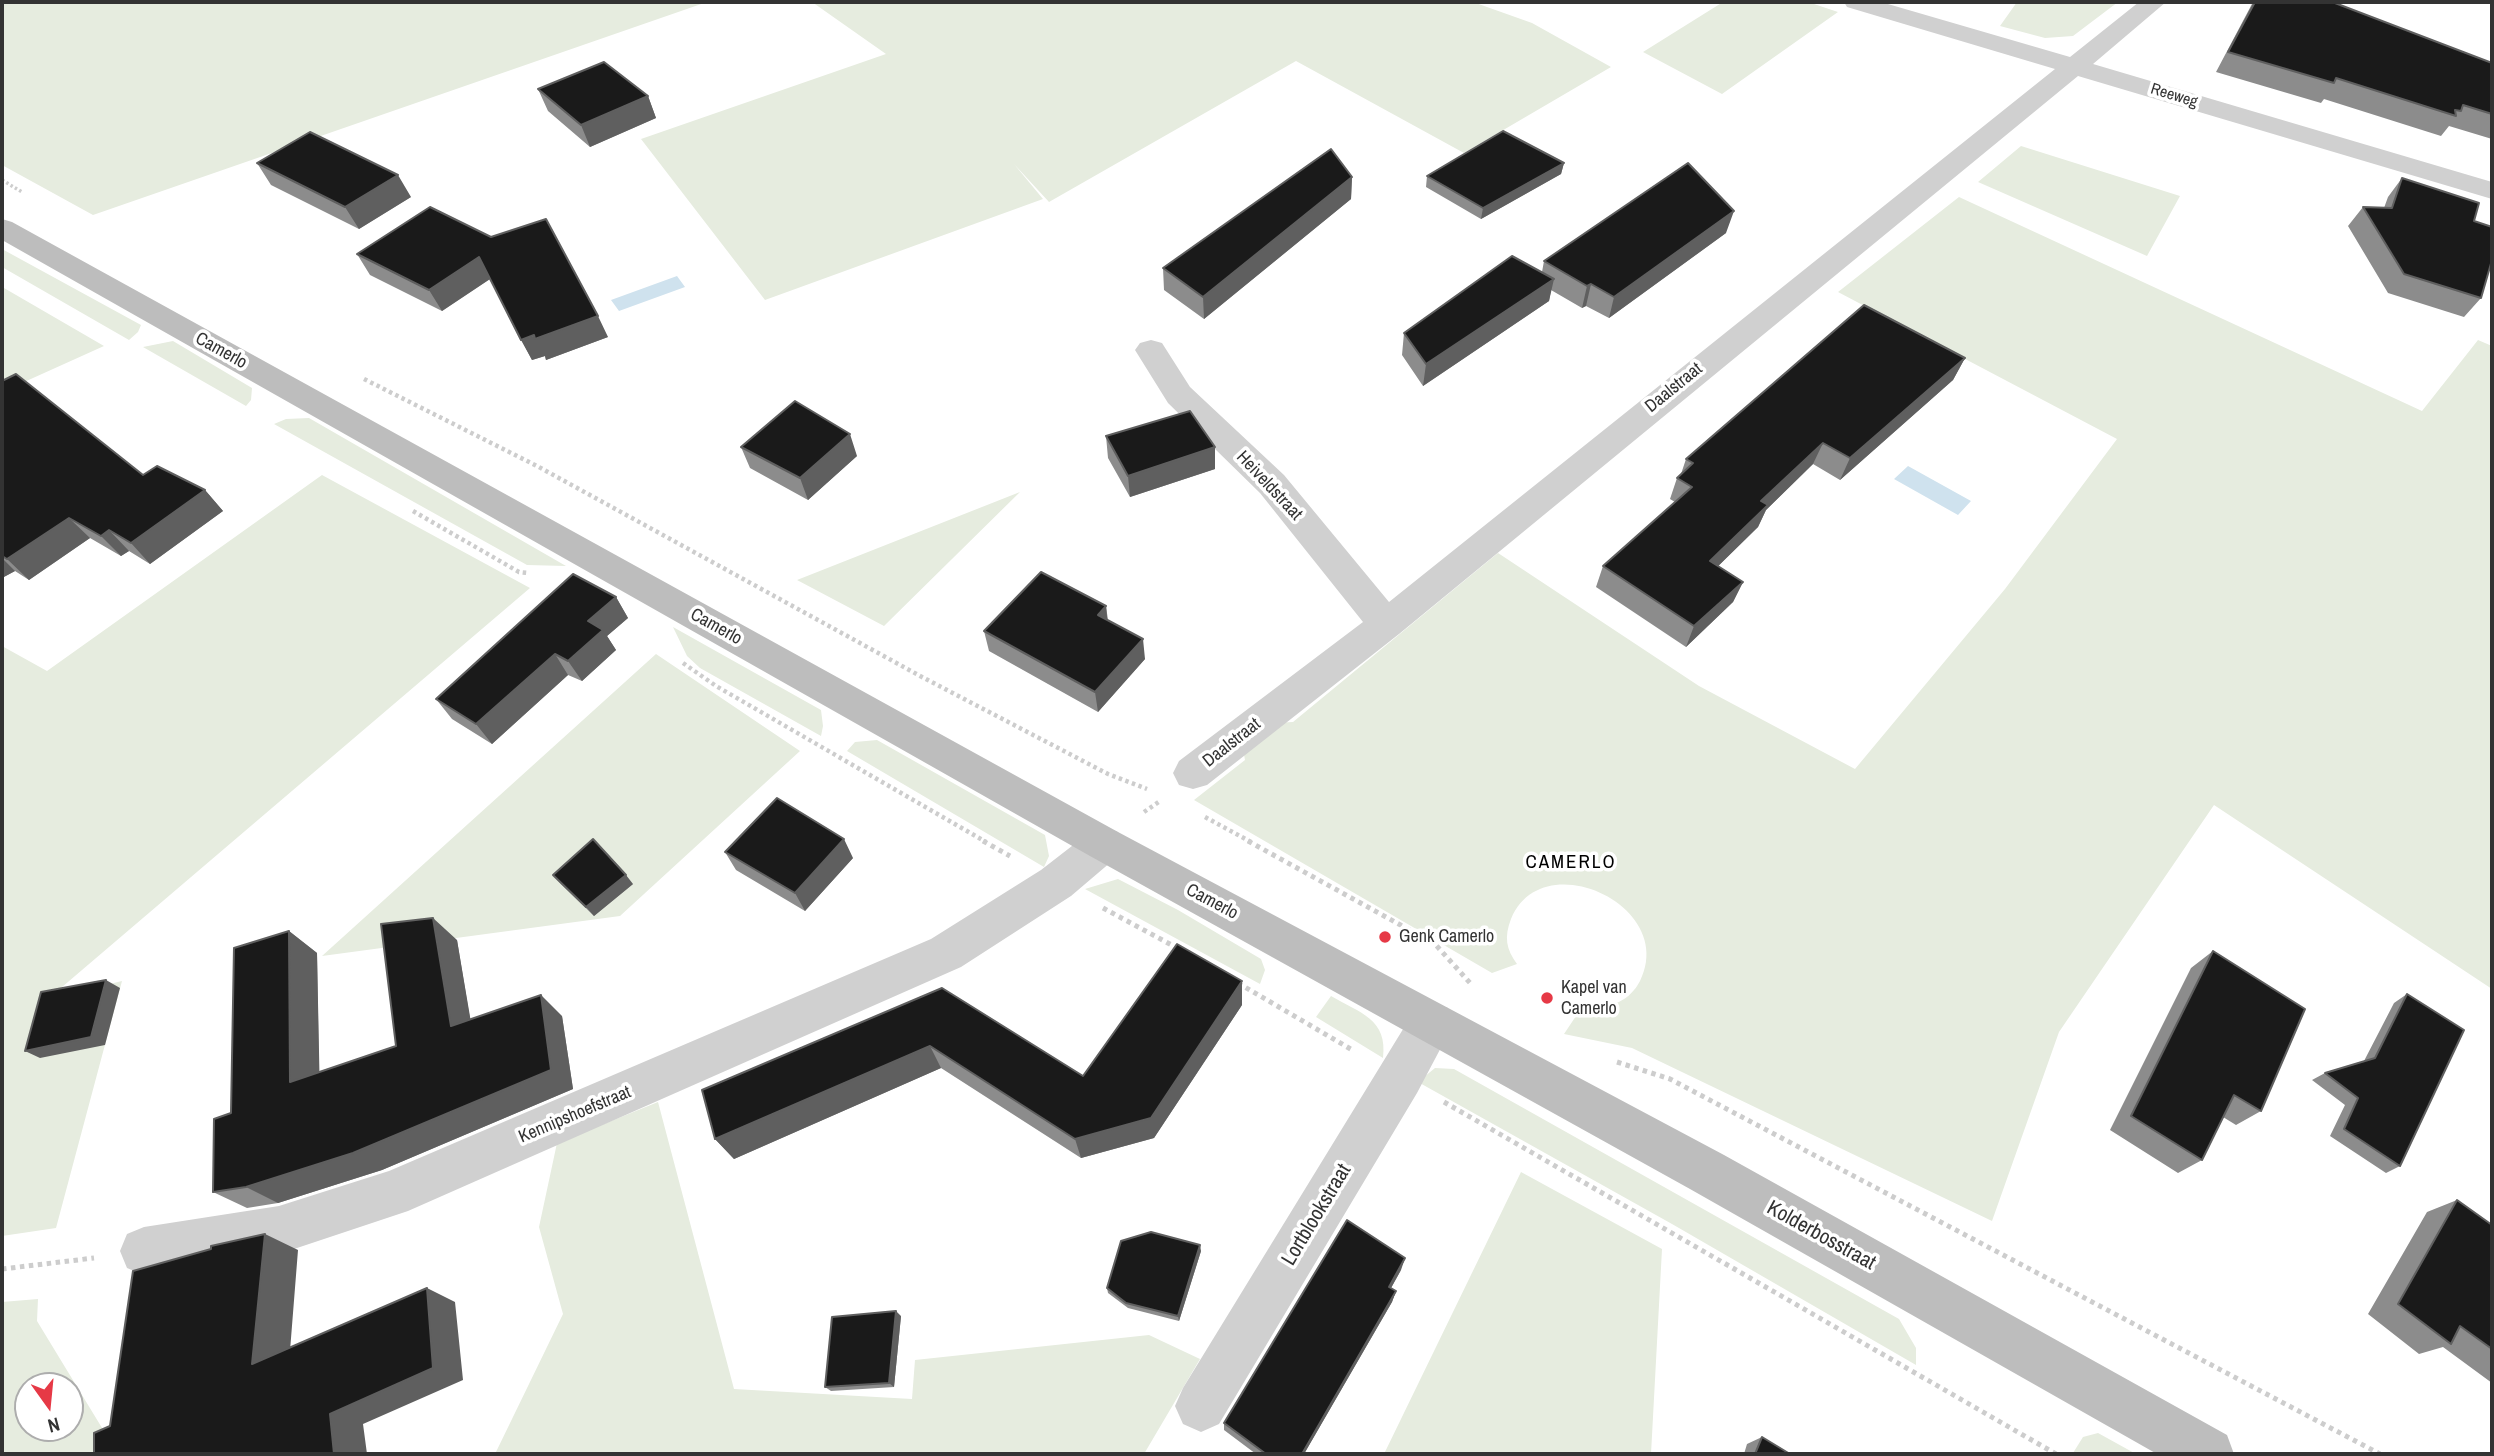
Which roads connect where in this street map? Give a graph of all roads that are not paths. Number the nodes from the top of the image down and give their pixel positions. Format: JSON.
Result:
{"nodes":[{"id":1,"x":1856,"y":2,"type":"edge"},
{"id":2,"x":2154,"y":2,"type":"edge"},
{"id":3,"x":2074,"y":66,"type":"junction"},
{"id":4,"x":2492,"y":191,"type":"edge"},
{"id":5,"x":2,"y":228,"type":"edge"},
{"id":6,"x":1151,"y":350,"type":"dead end"},
{"id":7,"x":1386,"y":624,"type":"junction"},
{"id":8,"x":1179,"y":785,"type":"road end"},
{"id":9,"x":1120,"y":832,"type":"junction"},
{"id":10,"x":1432,"y":1023,"type":"junction"},
{"id":11,"x":144,"y":1251,"type":"road end"},
{"id":12,"x":1201,"y":1406,"type":"dead end"},
{"id":13,"x":2208,"y":1454,"type":"edge"}],
"edges":[{"from":1,"to":3,"type":"street","name":"Reeweg"},
{"from":2,"to":3,"type":"street","name":"Daalstraat"},
{"from":3,"to":4,"type":"street","name":"Reeweg"},
{"from":3,"to":7,"type":"street","name":"Daalstraat"},
{"from":5,"to":9,"type":"main road","name":"Camerlo"},
{"from":6,"to":7,"type":"street","name":"Heiveldstraat"},
{"from":7,"to":8,"type":"street","name":"Daalstraat"},
{"from":9,"to":10,"type":"main road","name":"Camerlo"},
{"from":9,"to":11,"type":"street","name":"Kennipshoefstraat"},
{"from":10,"to":12,"type":"street","name":"Lortblookstraat"},
{"from":10,"to":13,"type":"main road","name":"Kolderbosstraat"}]}
